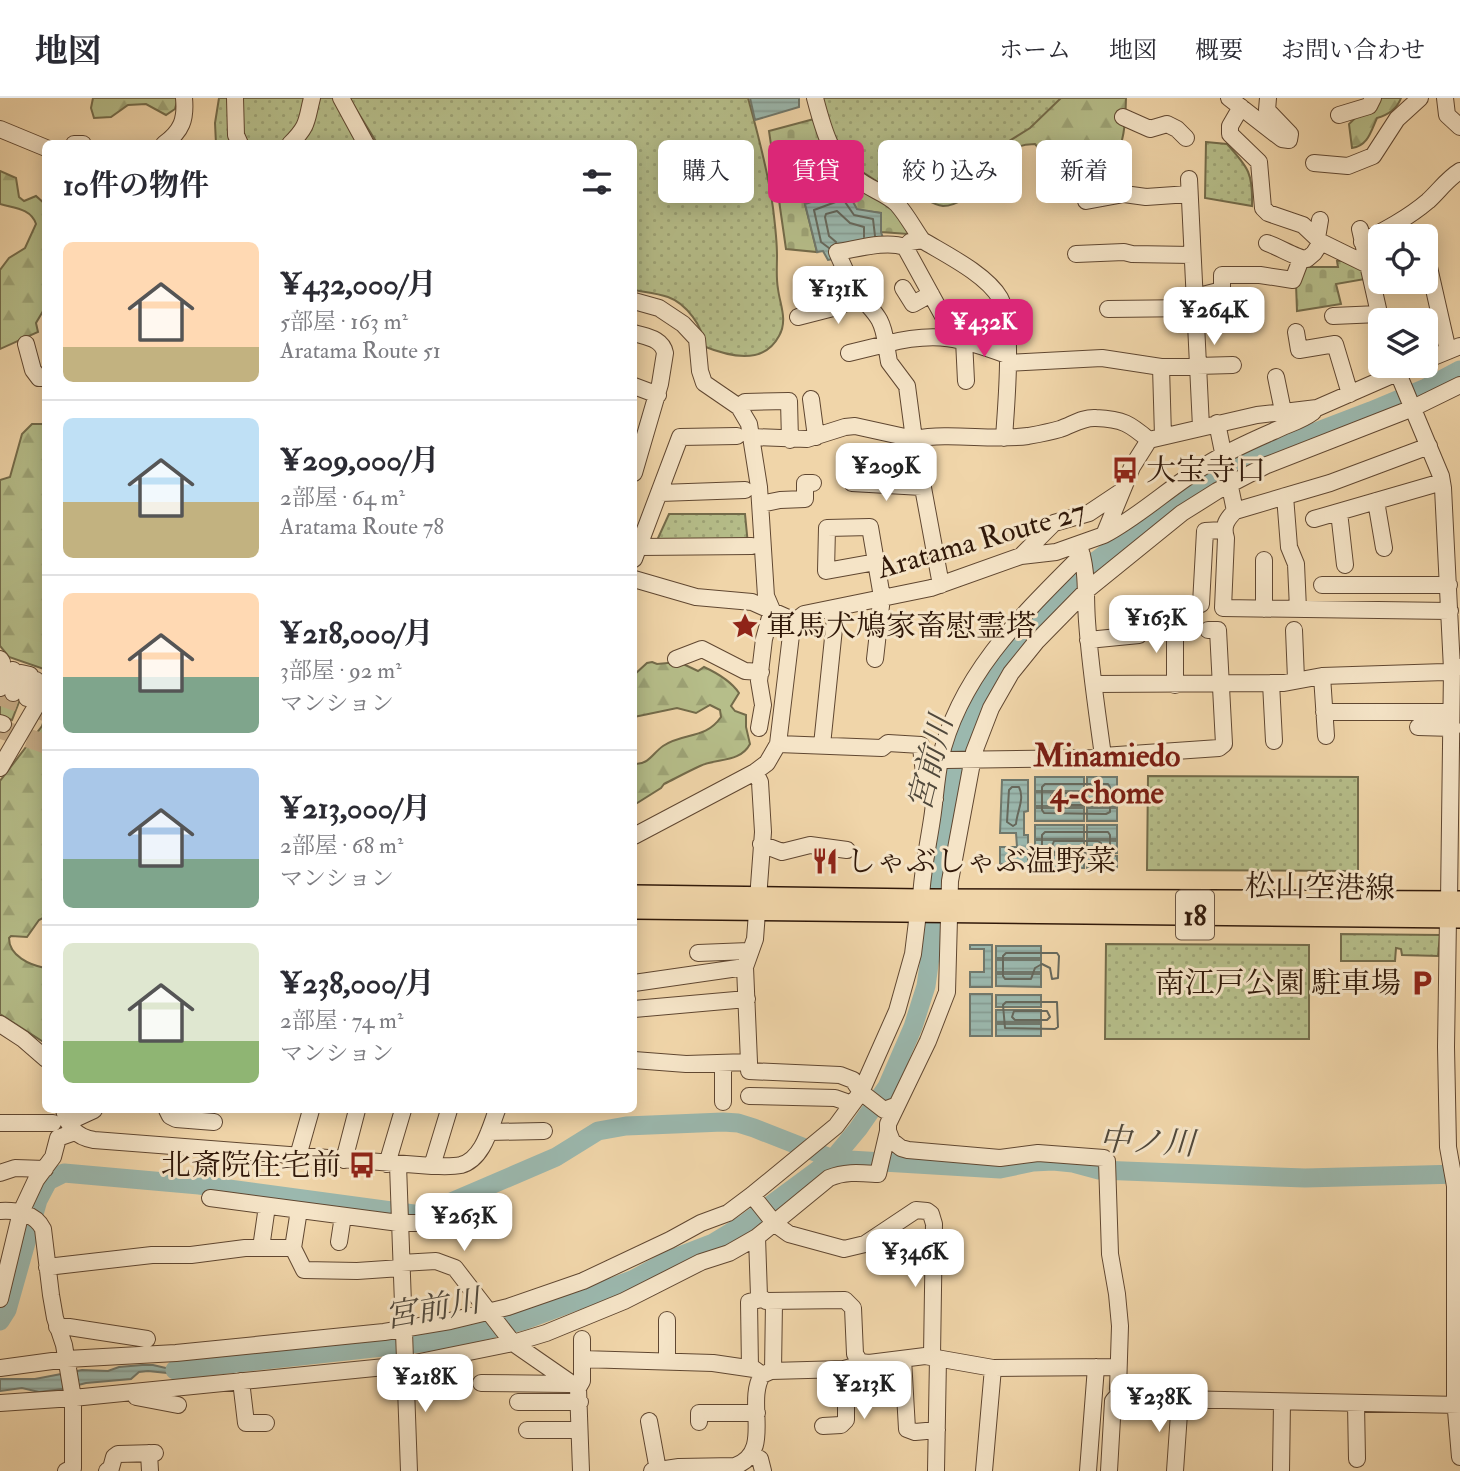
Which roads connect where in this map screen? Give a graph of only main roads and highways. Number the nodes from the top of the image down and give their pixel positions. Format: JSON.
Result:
{"nodes":[{"id":1,"x":637,"y":895,"type":"edge"},
{"id":2,"x":758,"y":904,"type":"junction"},
{"id":3,"x":637,"y":909,"type":"edge"},
{"id":4,"x":1454,"y":910,"type":"edge"}],
"edges":[{"from":1,"to":2,"type":"main road","name":"松山空港線","number":"18"},
{"from":2,"to":3,"type":"main road","name":"松山空港線","number":"18"},
{"from":2,"to":4,"type":"main road","name":"松山空港線","number":"18"}]}
